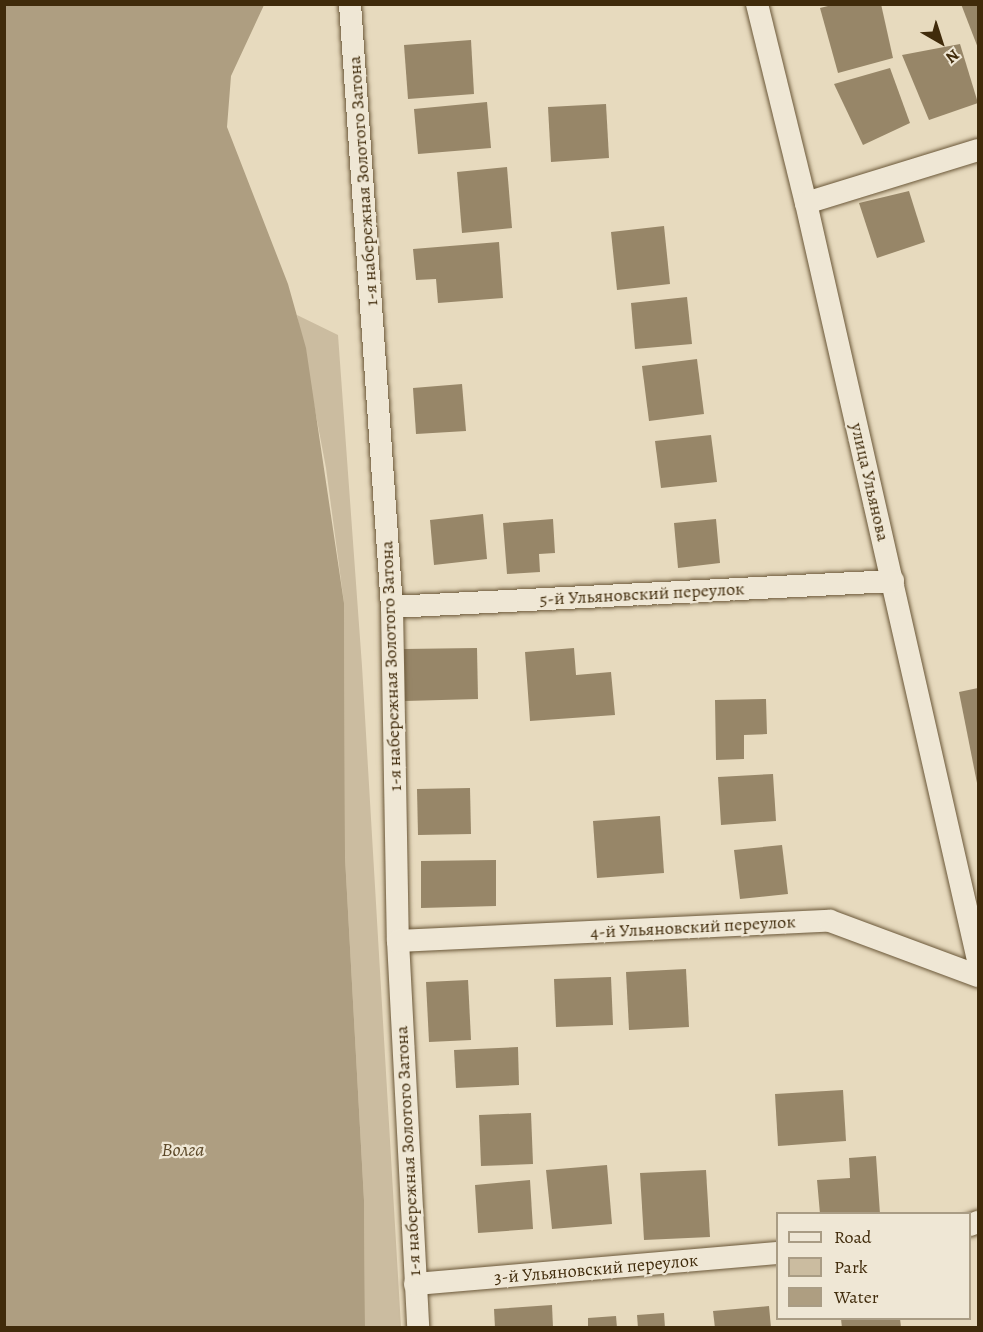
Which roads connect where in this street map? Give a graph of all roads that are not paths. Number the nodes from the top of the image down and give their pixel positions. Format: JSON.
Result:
{"nodes":[{"id":1,"x":350,"y":4,"type":"edge"},
{"id":2,"x":757,"y":4,"type":"edge"},
{"id":3,"x":978,"y":150,"type":"edge"},
{"id":4,"x":806,"y":203,"type":"junction"},
{"id":5,"x":892,"y":581,"type":"junction"},
{"id":6,"x":392,"y":607,"type":"junction"},
{"id":7,"x":972,"y":903,"type":"edge"},
{"id":8,"x":398,"y":941,"type":"junction"},
{"id":9,"x":978,"y":960,"type":"edge"},
{"id":10,"x":978,"y":976,"type":"edge"},
{"id":11,"x":776,"y":1253,"type":"edge"},
{"id":12,"x":415,"y":1284,"type":"junction"},
{"id":13,"x":418,"y":1328,"type":"edge"}],
"edges":[{"from":1,"to":6,"type":"street","name":"1-я набережная Золотого Затона"},
{"from":2,"to":4,"type":"street","name":"улица Ульянова"},
{"from":3,"to":4,"type":"street"},
{"from":4,"to":5,"type":"street","name":"улица Ульянова"},
{"from":5,"to":6,"type":"street","name":"5-й Ульяновский переулок"},
{"from":5,"to":7,"type":"street","name":"улица Ульянова"},
{"from":6,"to":8,"type":"street","name":"1-я набережная Золотого Затона"},
{"from":7,"to":9,"type":"street","name":"улица Ульянова"},
{"from":8,"to":10,"type":"street","name":"4-й Ульяновский переулок"},
{"from":8,"to":12,"type":"street","name":"1-я набережная Золотого Затона"},
{"from":11,"to":12,"type":"street","name":"3-й Ульяновский переулок"},
{"from":12,"to":13,"type":"street","name":"1-я набережная Золотого Затона"}]}
